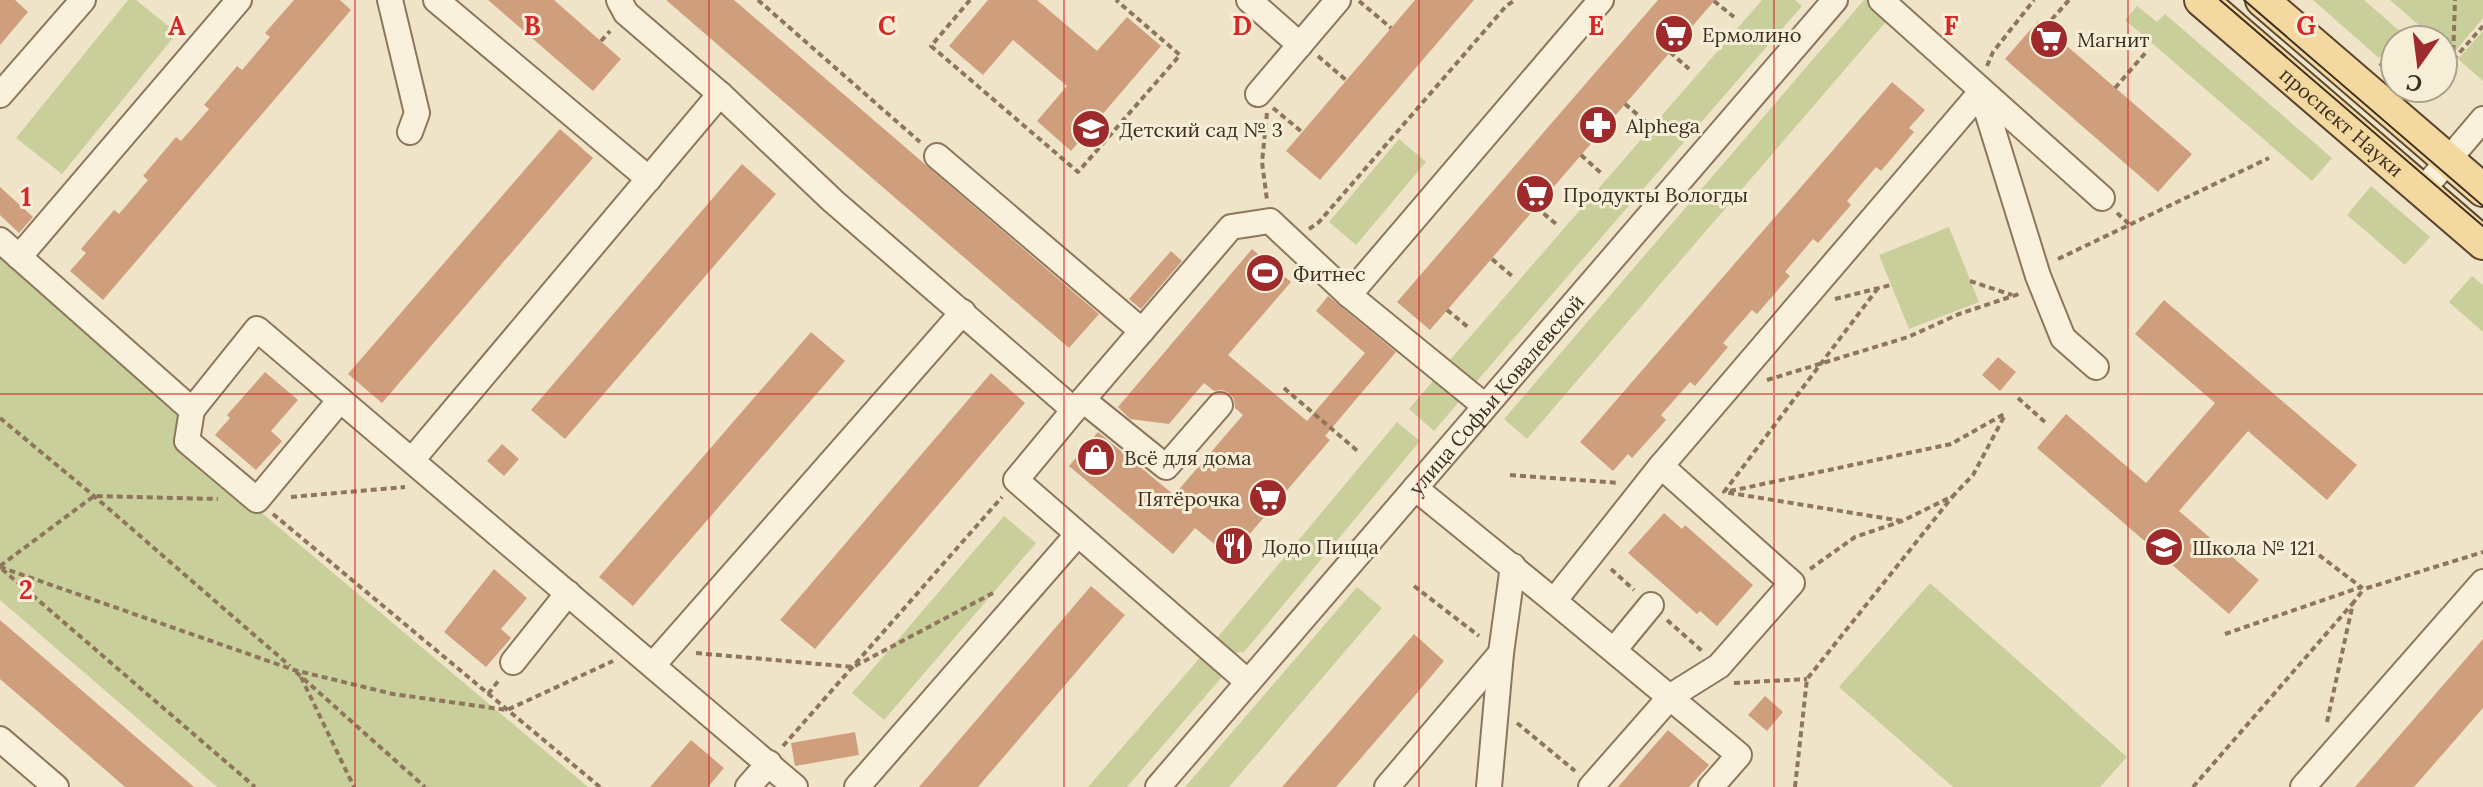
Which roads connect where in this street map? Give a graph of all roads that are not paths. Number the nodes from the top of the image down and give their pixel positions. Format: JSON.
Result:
{"nodes":[{"id":1,"x":83,"y":0,"type":"edge"},
{"id":2,"x":239,"y":0,"type":"edge"},
{"id":3,"x":390,"y":0,"type":"edge"},
{"id":4,"x":436,"y":0,"type":"edge"},
{"id":5,"x":1249,"y":0,"type":"edge"},
{"id":6,"x":1338,"y":0,"type":"edge"},
{"id":7,"x":1601,"y":0,"type":"edge"},
{"id":8,"x":1835,"y":0,"type":"edge"},
{"id":9,"x":1881,"y":0,"type":"edge"},
{"id":10,"x":2201,"y":0,"type":"edge"},
{"id":11,"x":2262,"y":0,"type":"edge"},
{"id":12,"x":627,"y":4,"type":"edge"},
{"id":13,"x":1301,"y":44,"type":"junction"},
{"id":14,"x":1981,"y":92,"type":"junction"},
{"id":15,"x":720,"y":94,"type":"junction"},
{"id":16,"x":1258,"y":94,"type":"dead end"},
{"id":17,"x":0,"y":95,"type":"edge"},
{"id":18,"x":2483,"y":119,"type":"edge"},
{"id":19,"x":410,"y":132,"type":"dead end"},
{"id":20,"x":937,"y":156,"type":"road end"},
{"id":21,"x":2448,"y":160,"type":"junction"},
{"id":22,"x":649,"y":179,"type":"junction"},
{"id":23,"x":2483,"y":190,"type":"edge"},
{"id":24,"x":2422,"y":191,"type":"junction"},
{"id":25,"x":2102,"y":198,"type":"dead end"},
{"id":26,"x":0,"y":240,"type":"edge"},
{"id":27,"x":2483,"y":243,"type":"edge"},
{"id":28,"x":19,"y":257,"type":"junction"},
{"id":29,"x":1349,"y":295,"type":"junction"},
{"id":30,"x":963,"y":312,"type":"junction"},
{"id":31,"x":1142,"y":331,"type":"junction"},
{"id":32,"x":2096,"y":367,"type":"dead end"},
{"id":33,"x":340,"y":400,"type":"junction"},
{"id":34,"x":1078,"y":405,"type":"junction"},
{"id":35,"x":1220,"y":405,"type":"dead end"},
{"id":36,"x":1485,"y":406,"type":"junction"},
{"id":37,"x":192,"y":410,"type":"junction"},
{"id":38,"x":412,"y":460,"type":"junction"},
{"id":39,"x":1661,"y":466,"type":"junction"},
{"id":40,"x":1415,"y":488,"type":"junction"},
{"id":41,"x":1077,"y":535,"type":"junction"},
{"id":42,"x":1513,"y":566,"type":"junction"},
{"id":43,"x":2483,"y":582,"type":"edge"},
{"id":44,"x":568,"y":593,"type":"junction"},
{"id":45,"x":1554,"y":601,"type":"junction"},
{"id":46,"x":1651,"y":605,"type":"dead end"},
{"id":47,"x":1614,"y":650,"type":"junction"},
{"id":48,"x":1501,"y":653,"type":"junction"},
{"id":49,"x":652,"y":655,"type":"junction"},
{"id":50,"x":513,"y":662,"type":"dead end"},
{"id":51,"x":1248,"y":682,"type":"junction"},
{"id":52,"x":1681,"y":691,"type":"junction"},
{"id":53,"x":0,"y":739,"type":"edge"},
{"id":54,"x":769,"y":763,"type":"junction"},
{"id":55,"x":1592,"y":786,"type":"edge"},
{"id":56,"x":56,"y":787,"type":"edge"},
{"id":57,"x":748,"y":787,"type":"edge"},
{"id":58,"x":795,"y":787,"type":"edge"},
{"id":59,"x":857,"y":787,"type":"edge"},
{"id":60,"x":1158,"y":787,"type":"edge"},
{"id":61,"x":1387,"y":787,"type":"edge"},
{"id":62,"x":1489,"y":787,"type":"edge"},
{"id":63,"x":1711,"y":787,"type":"edge"},
{"id":64,"x":2303,"y":787,"type":"edge"}],
"edges":[{"from":1,"to":17,"type":"street"},
{"from":2,"to":28,"type":"street"},
{"from":3,"to":19,"type":"street"},
{"from":4,"to":22,"type":"street"},
{"from":5,"to":13,"type":"street"},
{"from":6,"to":13,"type":"street"},
{"from":7,"to":29,"type":"street"},
{"from":8,"to":36,"type":"street","name":"улица Софьи Ковалевской"},
{"from":9,"to":14,"type":"street"},
{"from":10,"to":24,"type":"main road","name":"проспект Науки"},
{"from":11,"to":21,"type":"main road","name":"проспект Науки"},
{"from":12,"to":15,"type":"street"},
{"from":13,"to":16,"type":"street"},
{"from":14,"to":25,"type":"street"},
{"from":14,"to":32,"type":"street"},
{"from":14,"to":39,"type":"street"},
{"from":15,"to":22,"type":"street"},
{"from":15,"to":30,"type":"street"},
{"from":18,"to":21,"type":"street"},
{"from":20,"to":31,"type":"street"},
{"from":21,"to":23,"type":"main road","name":"проспект Науки"},
{"from":21,"to":24,"type":"street"},
{"from":22,"to":38,"type":"street"},
{"from":24,"to":27,"type":"main road","name":"проспект Науки"},
{"from":26,"to":28,"type":"street"},
{"from":28,"to":37,"type":"street"},
{"from":29,"to":31,"type":"street"},
{"from":29,"to":36,"type":"street"},
{"from":30,"to":34,"type":"street"},
{"from":30,"to":49,"type":"street"},
{"from":31,"to":34,"type":"street"},
{"from":33,"to":37,"type":"street"},
{"from":33,"to":37,"type":"street"},
{"from":33,"to":38,"type":"street"},
{"from":34,"to":35,"type":"street"},
{"from":34,"to":41,"type":"street"},
{"from":36,"to":40,"type":"street","name":"улица Софьи Ковалевской"},
{"from":38,"to":44,"type":"street"},
{"from":39,"to":45,"type":"street"},
{"from":39,"to":52,"type":"street"},
{"from":40,"to":42,"type":"street"},
{"from":40,"to":51,"type":"street","name":"улица Софьи Ковалевской"},
{"from":41,"to":51,"type":"street"},
{"from":41,"to":59,"type":"street"},
{"from":42,"to":45,"type":"street"},
{"from":42,"to":48,"type":"street"},
{"from":43,"to":64,"type":"street"},
{"from":44,"to":49,"type":"street"},
{"from":44,"to":50,"type":"street"},
{"from":45,"to":47,"type":"street"},
{"from":46,"to":47,"type":"street"},
{"from":47,"to":52,"type":"street"},
{"from":48,"to":61,"type":"street"},
{"from":48,"to":62,"type":"street"},
{"from":49,"to":54,"type":"street"},
{"from":51,"to":60,"type":"street","name":"улица Софьи Ковалевской"},
{"from":52,"to":55,"type":"street"},
{"from":52,"to":63,"type":"street"},
{"from":53,"to":56,"type":"street"},
{"from":54,"to":57,"type":"street"},
{"from":54,"to":58,"type":"street"}]}
